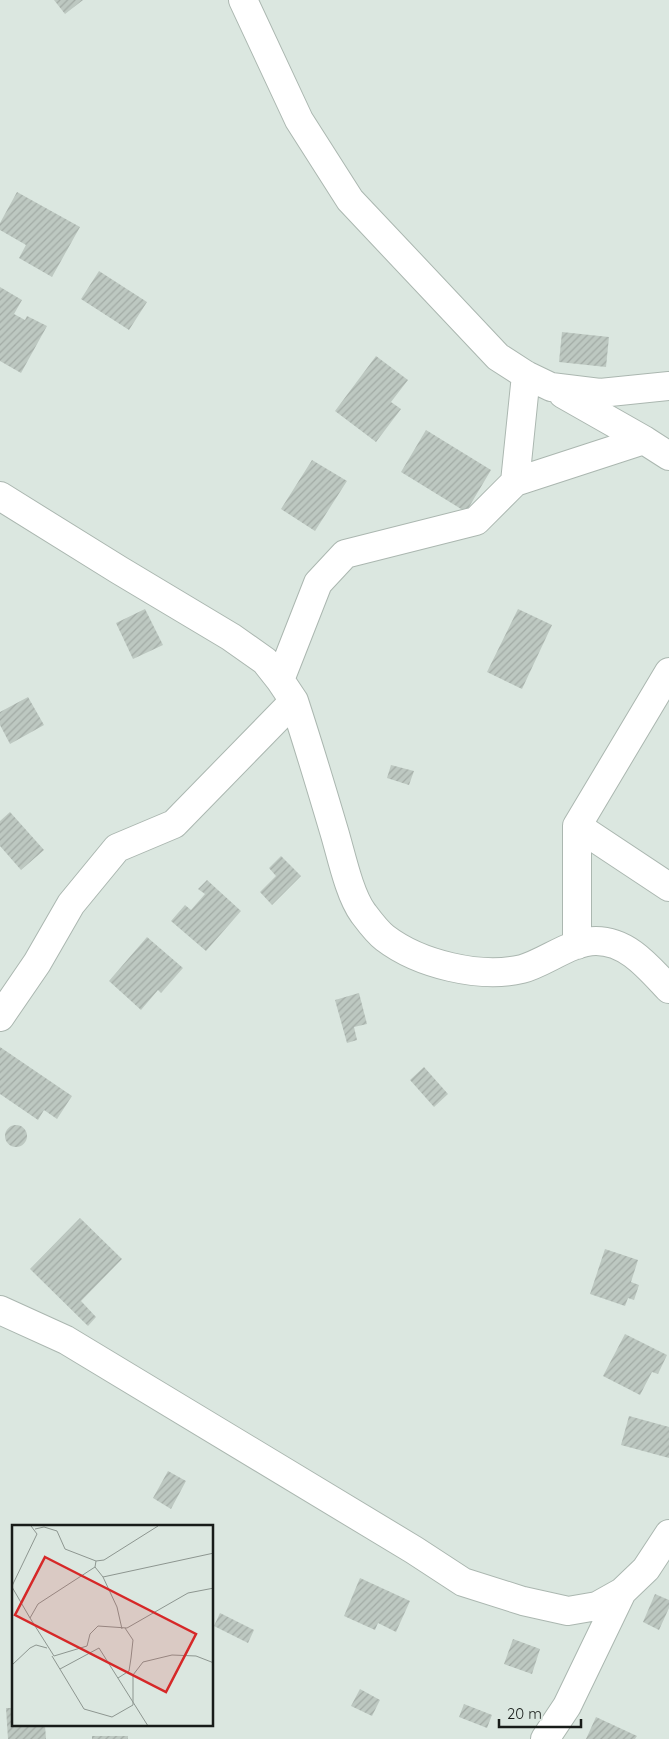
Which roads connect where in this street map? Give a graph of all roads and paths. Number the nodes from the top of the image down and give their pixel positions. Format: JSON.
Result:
{"nodes":[{"id":1,"x":243,"y":0,"type":"edge"},
{"id":2,"x":526,"y":376,"type":"junction"},
{"id":3,"x":551,"y":386,"type":"junction"},
{"id":4,"x":669,"y":386,"type":"edge"},
{"id":5,"x":644,"y":440,"type":"junction"},
{"id":6,"x":669,"y":456,"type":"edge"},
{"id":7,"x":515,"y":482,"type":"junction"},
{"id":8,"x":0,"y":496,"type":"edge"},
{"id":9,"x":669,"y":672,"type":"edge"},
{"id":10,"x":287,"y":690,"type":"junction"},
{"id":11,"x":578,"y":826,"type":"junction"},
{"id":12,"x":669,"y":887,"type":"edge"},
{"id":13,"x":577,"y":946,"type":"junction"},
{"id":14,"x":669,"y":990,"type":"edge"},
{"id":15,"x":0,"y":1017,"type":"edge"},
{"id":16,"x":0,"y":1310,"type":"edge"},
{"id":17,"x":669,"y":1534,"type":"edge"},
{"id":18,"x":622,"y":1592,"type":"junction"},
{"id":19,"x":545,"y":1739,"type":"edge"}],
"edges":[{"from":1,"to":2,"type":"street"},
{"from":2,"to":3,"type":"street"},
{"from":2,"to":7,"type":"street"},
{"from":3,"to":4,"type":"street"},
{"from":3,"to":5,"type":"street"},
{"from":5,"to":6,"type":"street"},
{"from":5,"to":7,"type":"street"},
{"from":7,"to":10,"type":"street"},
{"from":8,"to":10,"type":"street"},
{"from":9,"to":11,"type":"street"},
{"from":10,"to":13,"type":"street"},
{"from":10,"to":15,"type":"street"},
{"from":11,"to":12,"type":"street"},
{"from":11,"to":13,"type":"street"},
{"from":13,"to":14,"type":"street"},
{"from":16,"to":18,"type":"street"},
{"from":17,"to":18,"type":"street"},
{"from":18,"to":19,"type":"street"}]}
